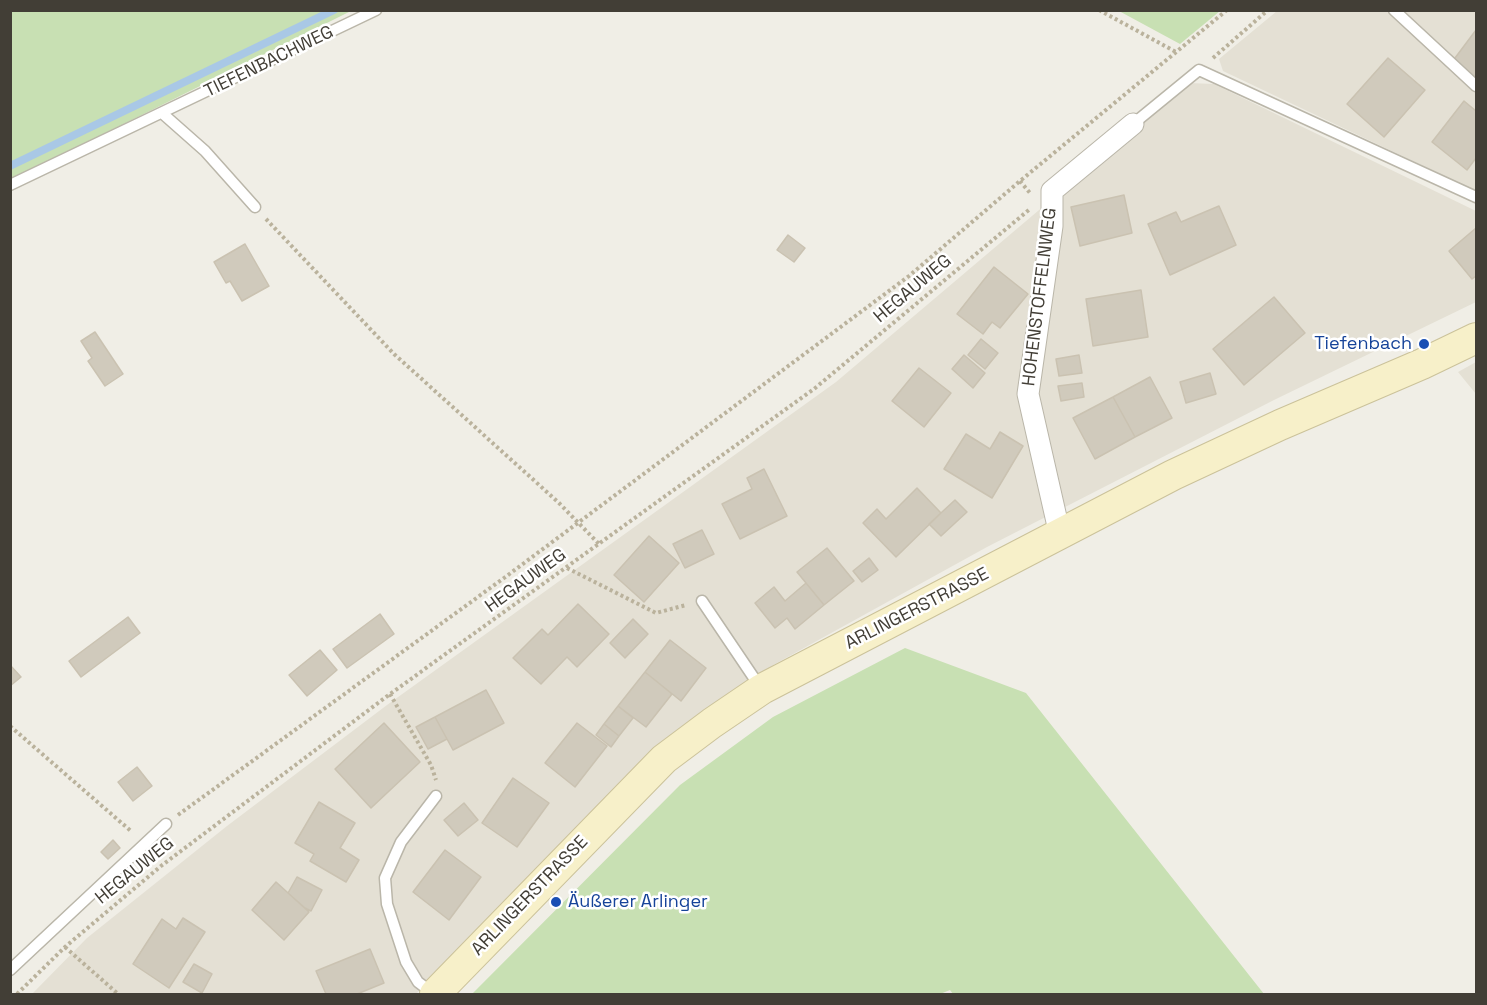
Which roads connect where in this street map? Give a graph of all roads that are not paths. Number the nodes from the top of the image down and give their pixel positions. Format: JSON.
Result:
{"nodes":[{"id":1,"x":376,"y":10,"type":"edge"},
{"id":2,"x":1394,"y":10,"type":"edge"},
{"id":3,"x":1476,"y":86,"type":"edge"},
{"id":4,"x":162,"y":113,"type":"junction"},
{"id":5,"x":1133,"y":124,"type":"joint"},
{"id":6,"x":10,"y":185,"type":"edge"},
{"id":7,"x":1476,"y":197,"type":"edge"},
{"id":8,"x":255,"y":207,"type":"road end"},
{"id":9,"x":1476,"y":338,"type":"edge"},
{"id":10,"x":1060,"y":535,"type":"junction"},
{"id":11,"x":702,"y":601,"type":"road end"},
{"id":12,"x":762,"y":689,"type":"junction"},
{"id":13,"x":436,"y":796,"type":"road end"},
{"id":14,"x":166,"y":824,"type":"road end"},
{"id":15,"x":10,"y":970,"type":"edge"},
{"id":16,"x":435,"y":994,"type":"edge"}],
"edges":[{"from":1,"to":4,"type":"lane","name":"TIEFENBACHWEG"},
{"from":2,"to":3,"type":"lane"},
{"from":4,"to":6,"type":"lane","name":"TIEFENBACHWEG"},
{"from":4,"to":8,"type":"lane"},
{"from":5,"to":7,"type":"lane","name":"HOHENSTOFFELNWEG"},
{"from":5,"to":10,"type":"street","name":"HOHENSTOFFELNWEG"},
{"from":9,"to":10,"type":"main road","name":"ARLINGERSTRASSE"},
{"from":10,"to":12,"type":"main road","name":"ARLINGERSTRASSE"},
{"from":11,"to":12,"type":"lane"},
{"from":12,"to":16,"type":"main road","name":"ARLINGERSTRASSE"},
{"from":13,"to":16,"type":"lane"},
{"from":14,"to":15,"type":"lane"}]}
